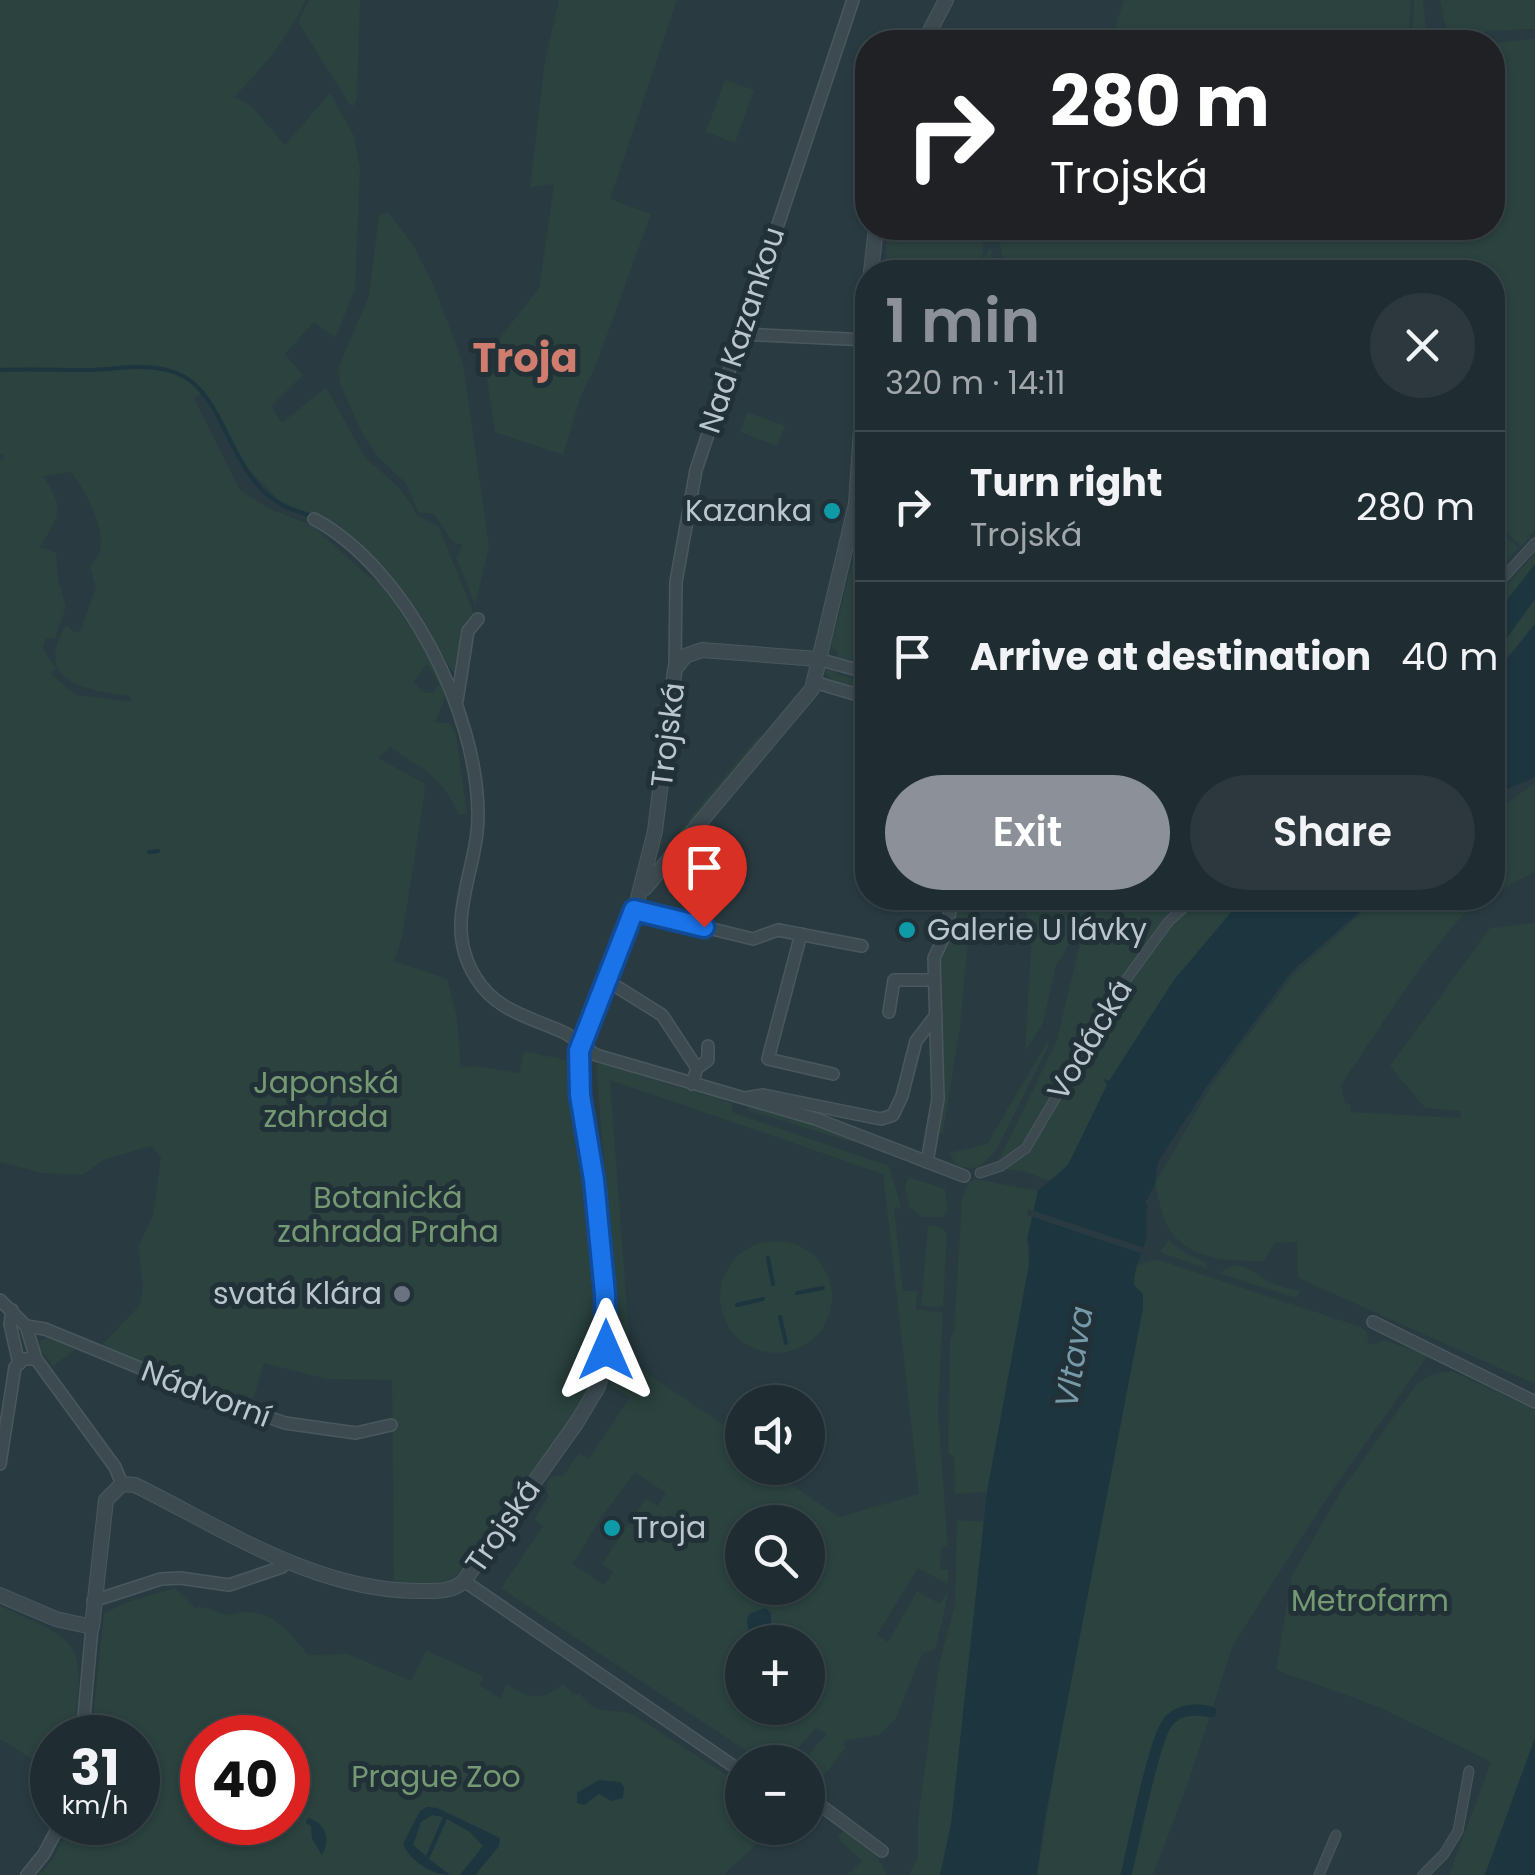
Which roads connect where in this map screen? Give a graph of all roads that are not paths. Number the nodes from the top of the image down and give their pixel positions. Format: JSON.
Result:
{"nodes":[{"id":1,"x":853,"y":0,"type":"edge"},
{"id":2,"x":946,"y":0,"type":"edge"},
{"id":3,"x":930,"y":30,"type":"edge"},
{"id":4,"x":740,"y":334,"type":"junction"},
{"id":5,"x":855,"y":339,"type":"edge"},
{"id":6,"x":855,"y":508,"type":"edge"},
{"id":7,"x":314,"y":518,"type":"dead end"},
{"id":8,"x":1535,"y":543,"type":"edge"},
{"id":9,"x":1505,"y":576,"type":"edge"},
{"id":10,"x":478,"y":619,"type":"dead end"},
{"id":11,"x":818,"y":659,"type":"junction"},
{"id":12,"x":855,"y":669,"type":"edge"},
{"id":13,"x":674,"y":670,"type":"junction"},
{"id":14,"x":814,"y":682,"type":"junction"},
{"id":15,"x":855,"y":694,"type":"edge"},
{"id":16,"x":457,"y":700,"type":"junction"},
{"id":17,"x":655,"y":832,"type":"junction"},
{"id":18,"x":678,"y":849,"type":"junction"},
{"id":19,"x":637,"y":903,"type":"junction"},
{"id":20,"x":950,"y":910,"type":"edge"},
{"id":21,"x":1181,"y":910,"type":"edge"},
{"id":22,"x":801,"y":934,"type":"junction"},
{"id":23,"x":862,"y":946,"type":"dead end"},
{"id":24,"x":606,"y":980,"type":"junction"},
{"id":25,"x":933,"y":980,"type":"junction"},
{"id":26,"x":889,"y":1012,"type":"dead end"},
{"id":27,"x":936,"y":1014,"type":"junction"},
{"id":28,"x":581,"y":1044,"type":"junction"},
{"id":29,"x":708,"y":1046,"type":"dead end"},
{"id":30,"x":697,"y":1068,"type":"junction"},
{"id":31,"x":833,"y":1074,"type":"dead end"},
{"id":32,"x":692,"y":1084,"type":"junction"},
{"id":33,"x":742,"y":1098,"type":"junction"},
{"id":34,"x":927,"y":1162,"type":"junction"},
{"id":35,"x":980,"y":1173,"type":"dead end"},
{"id":36,"x":964,"y":1176,"type":"dead end"},
{"id":37,"x":0,"y":1300,"type":"edge"},
{"id":38,"x":12,"y":1310,"type":"junction"},
{"id":39,"x":1373,"y":1322,"type":"dead end"},
{"id":40,"x":26,"y":1326,"type":"junction"},
{"id":41,"x":36,"y":1359,"type":"junction"},
{"id":42,"x":19,"y":1364,"type":"junction"},
{"id":43,"x":1535,"y":1402,"type":"edge"},
{"id":44,"x":391,"y":1425,"type":"dead end"},
{"id":45,"x":0,"y":1464,"type":"edge"},
{"id":46,"x":122,"y":1484,"type":"junction"},
{"id":47,"x":286,"y":1561,"type":"junction"},
{"id":48,"x":464,"y":1581,"type":"junction"},
{"id":49,"x":0,"y":1595,"type":"edge"},
{"id":50,"x":93,"y":1602,"type":"junction"},
{"id":51,"x":92,"y":1627,"type":"junction"},
{"id":52,"x":84,"y":1715,"type":"edge"},
{"id":53,"x":725,"y":1760,"type":"edge"},
{"id":54,"x":1469,"y":1771,"type":"dead end"},
{"id":55,"x":825,"y":1808,"type":"edge"},
{"id":56,"x":1336,"y":1835,"type":"dead end"},
{"id":57,"x":48,"y":1845,"type":"edge"},
{"id":58,"x":882,"y":1851,"type":"dead end"},
{"id":59,"x":27,"y":1875,"type":"edge"},
{"id":60,"x":1319,"y":1875,"type":"edge"},
{"id":61,"x":1423,"y":1875,"type":"edge"}],
"edges":[{"from":1,"to":4,"type":"street","name":"Nad Kazankou"},
{"from":2,"to":3,"type":"street"},
{"from":4,"to":5,"type":"street"},
{"from":4,"to":13,"type":"street","name":"Nad Kazankou"},
{"from":6,"to":11,"type":"street","name":"Trojská"},
{"from":7,"to":16,"type":"street"},
{"from":8,"to":9,"type":"street"},
{"from":10,"to":16,"type":"street"},
{"from":11,"to":12,"type":"street"},
{"from":11,"to":13,"type":"street","name":"Trojská"},
{"from":11,"to":14,"type":"street","name":"Trojská"},
{"from":13,"to":17,"type":"street","name":"Trojská"},
{"from":14,"to":15,"type":"street"},
{"from":14,"to":18,"type":"street","name":"Trojská"},
{"from":16,"to":28,"type":"street"},
{"from":17,"to":18,"type":"street","name":"Trojská"},
{"from":17,"to":19,"type":"street","name":"Trojská"},
{"from":18,"to":19,"type":"street","name":"Trojská"},
{"from":19,"to":22,"type":"street"},
{"from":19,"to":24,"type":"street","name":"Trojská"},
{"from":20,"to":25,"type":"street"},
{"from":21,"to":35,"type":"street","name":"Vodácká"},
{"from":22,"to":23,"type":"street"},
{"from":22,"to":31,"type":"street"},
{"from":24,"to":28,"type":"street","name":"Trojská"},
{"from":24,"to":30,"type":"street"},
{"from":25,"to":26,"type":"street"},
{"from":25,"to":27,"type":"street"},
{"from":27,"to":33,"type":"street"},
{"from":27,"to":34,"type":"street"},
{"from":28,"to":32,"type":"street"},
{"from":28,"to":48,"type":"street","name":"Trojská"},
{"from":29,"to":30,"type":"street"},
{"from":30,"to":32,"type":"street"},
{"from":32,"to":33,"type":"street"},
{"from":33,"to":34,"type":"street"},
{"from":34,"to":36,"type":"street"},
{"from":37,"to":38,"type":"street"},
{"from":38,"to":40,"type":"street"},
{"from":38,"to":42,"type":"street"},
{"from":39,"to":43,"type":"street"},
{"from":40,"to":41,"type":"street"},
{"from":40,"to":44,"type":"street","name":"Nádvorní"},
{"from":41,"to":42,"type":"street"},
{"from":41,"to":46,"type":"street"},
{"from":42,"to":45,"type":"street"},
{"from":46,"to":47,"type":"street","name":"Trojská"},
{"from":46,"to":50,"type":"street"},
{"from":47,"to":48,"type":"street","name":"Trojská"},
{"from":47,"to":50,"type":"street"},
{"from":48,"to":53,"type":"street"},
{"from":49,"to":51,"type":"street"},
{"from":50,"to":51,"type":"street"},
{"from":51,"to":52,"type":"street"},
{"from":54,"to":61,"type":"street"},
{"from":55,"to":58,"type":"street"},
{"from":56,"to":60,"type":"street"},
{"from":57,"to":59,"type":"street"}]}
